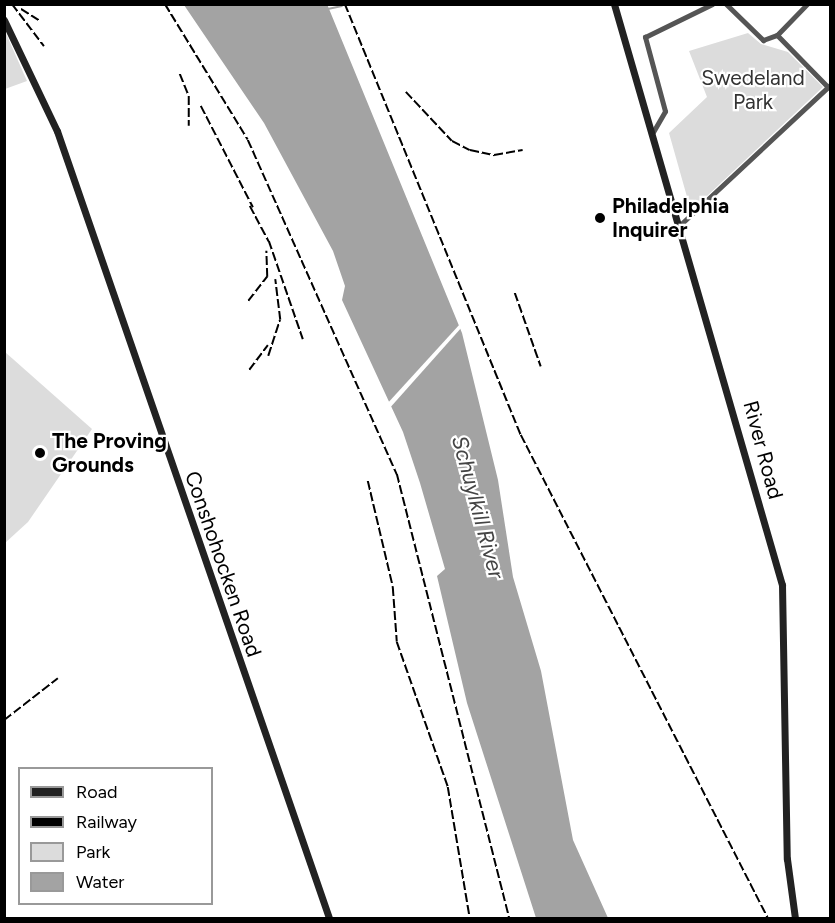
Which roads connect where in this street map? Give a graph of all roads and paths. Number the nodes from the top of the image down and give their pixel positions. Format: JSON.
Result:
{"nodes":[{"id":1,"x":614,"y":4,"type":"edge"},
{"id":2,"x":712,"y":4,"type":"edge"},
{"id":3,"x":726,"y":4,"type":"edge"},
{"id":4,"x":807,"y":4,"type":"edge"},
{"id":5,"x":4,"y":20,"type":"edge"},
{"id":6,"x":777,"y":35,"type":"junction"},
{"id":7,"x":829,"y":86,"type":"edge"},
{"id":8,"x":653,"y":132,"type":"junction"},
{"id":9,"x":681,"y":224,"type":"junction"},
{"id":10,"x":330,"y":918,"type":"edge"},
{"id":11,"x":795,"y":918,"type":"edge"}],
"edges":[{"from":1,"to":8,"type":"main road","name":"River Road"},
{"from":2,"to":8,"type":"street"},
{"from":3,"to":6,"type":"street"},
{"from":4,"to":6,"type":"street"},
{"from":5,"to":10,"type":"main road","name":"Conshohocken Road"},
{"from":6,"to":7,"type":"street"},
{"from":7,"to":9,"type":"street"},
{"from":8,"to":9,"type":"main road","name":"River Road"},
{"from":9,"to":11,"type":"main road","name":"River Road"}]}
